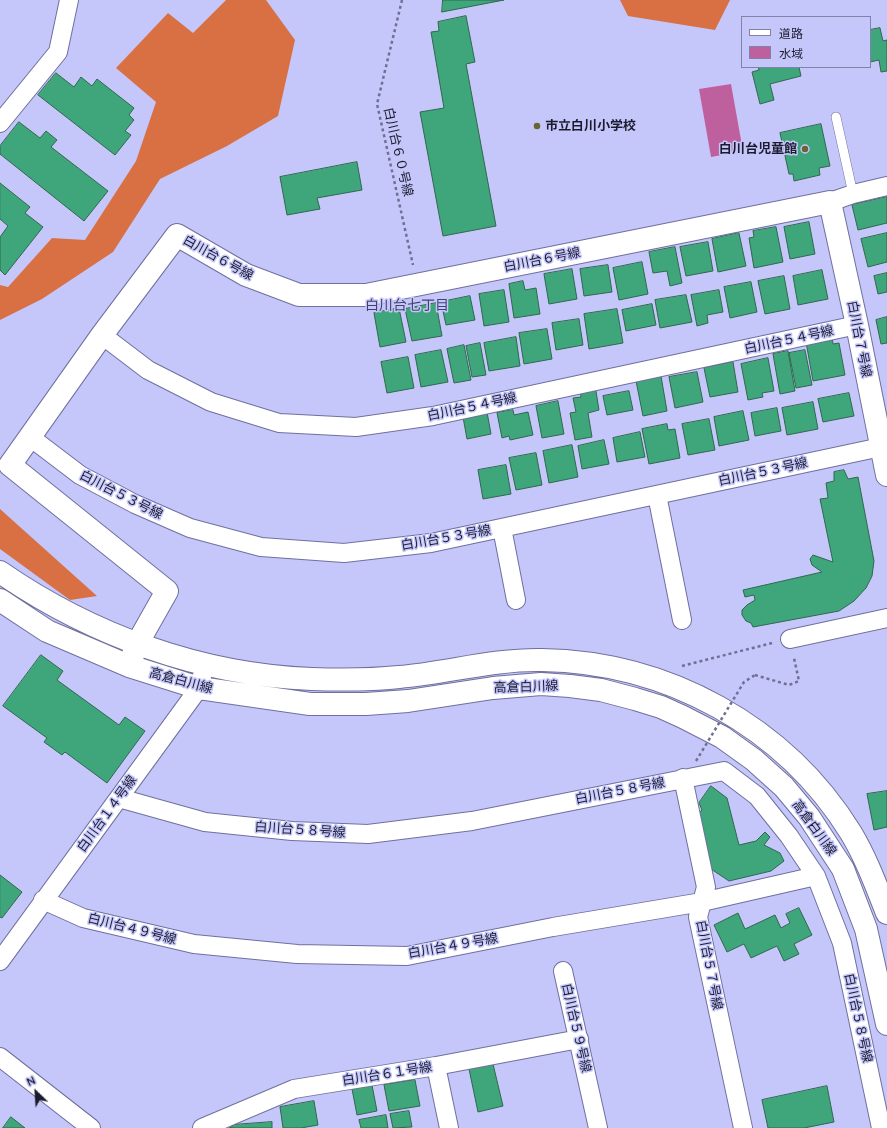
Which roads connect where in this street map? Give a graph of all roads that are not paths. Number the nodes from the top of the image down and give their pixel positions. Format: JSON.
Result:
{"nodes":[{"id":1,"x":69,"y":0,"type":"edge"},
{"id":2,"x":836,"y":117,"type":"dead end"},
{"id":3,"x":0,"y":122,"type":"edge"},
{"id":4,"x":887,"y":186,"type":"edge"},
{"id":5,"x":853,"y":194,"type":"junction"},
{"id":6,"x":830,"y":202,"type":"junction"},
{"id":7,"x":857,"y":325,"type":"junction"},
{"id":8,"x":102,"y":335,"type":"junction"},
{"id":9,"x":30,"y":436,"type":"junction"},
{"id":10,"x":881,"y":447,"type":"junction"},
{"id":11,"x":887,"y":476,"type":"edge"},
{"id":12,"x":657,"y":495,"type":"junction"},
{"id":13,"x":502,"y":528,"type":"junction"},
{"id":14,"x":0,"y":572,"type":"edge"},
{"id":15,"x":0,"y":600,"type":"edge"},
{"id":16,"x":516,"y":600,"type":"dead end"},
{"id":17,"x":887,"y":618,"type":"edge"},
{"id":18,"x":682,"y":620,"type":"dead end"},
{"id":19,"x":790,"y":639,"type":"road end"},
{"id":20,"x":138,"y":644,"type":"junction"},
{"id":21,"x":205,"y":664,"type":"junction"},
{"id":22,"x":129,"y":666,"type":"junction"},
{"id":23,"x":198,"y":688,"type":"junction"},
{"id":24,"x":684,"y":778,"type":"junction"},
{"id":25,"x":119,"y":798,"type":"junction"},
{"id":26,"x":816,"y":876,"type":"junction"},
{"id":27,"x":43,"y":900,"type":"junction"},
{"id":28,"x":702,"y":902,"type":"junction"},
{"id":29,"x":887,"y":913,"type":"edge"},
{"id":30,"x":0,"y":961,"type":"edge"},
{"id":31,"x":563,"y":971,"type":"dead end"},
{"id":32,"x":887,"y":1024,"type":"edge"},
{"id":33,"x":579,"y":1039,"type":"junction"},
{"id":34,"x":0,"y":1057,"type":"edge"},
{"id":35,"x":436,"y":1066,"type":"junction"},
{"id":36,"x":91,"y":1128,"type":"edge"},
{"id":37,"x":202,"y":1128,"type":"edge"},
{"id":38,"x":449,"y":1128,"type":"edge"},
{"id":39,"x":598,"y":1128,"type":"edge"},
{"id":40,"x":743,"y":1128,"type":"edge"},
{"id":41,"x":881,"y":1128,"type":"edge"}],
"edges":[{"from":1,"to":3,"type":"street"},
{"from":2,"to":5,"type":"lane"},
{"from":4,"to":5,"type":"street","name":"白川台６号線"},
{"from":5,"to":6,"type":"street","name":"白川台６号線"},
{"from":6,"to":7,"type":"street","name":"白川台７号線"},
{"from":6,"to":8,"type":"street","name":"白川台６号線"},
{"from":7,"to":8,"type":"street","name":"白川台５４号線"},
{"from":7,"to":10,"type":"street","name":"白川台７号線"},
{"from":8,"to":9,"type":"street","name":"白川台６号線"},
{"from":9,"to":13,"type":"street","name":"白川台５３号線"},
{"from":9,"to":20,"type":"street","name":"白川台６号線"},
{"from":10,"to":11,"type":"street","name":"白川台７号線"},
{"from":10,"to":12,"type":"street","name":"白川台５３号線"},
{"from":12,"to":13,"type":"street","name":"白川台５３号線"},
{"from":12,"to":18,"type":"street"},
{"from":13,"to":16,"type":"street"},
{"from":14,"to":20,"type":"street","name":"高倉白川線"},
{"from":15,"to":22,"type":"street","name":"高倉白川線"},
{"from":17,"to":19,"type":"street"},
{"from":20,"to":21,"type":"street","name":"高倉白川線"},
{"from":20,"to":22,"type":"street"},
{"from":21,"to":23,"type":"street","name":"白川台１４号線"},
{"from":21,"to":29,"type":"street","name":"高倉白川線"},
{"from":22,"to":23,"type":"street","name":"高倉白川線"},
{"from":23,"to":25,"type":"street","name":"白川台１４号線"},
{"from":23,"to":32,"type":"street","name":"高倉白川線"},
{"from":24,"to":25,"type":"street","name":"白川台５８号線"},
{"from":24,"to":26,"type":"street","name":"白川台５８号線"},
{"from":24,"to":28,"type":"street","name":"白川台５７号線"},
{"from":25,"to":27,"type":"street","name":"白川台１４号線"},
{"from":26,"to":28,"type":"street","name":"白川台４９号線"},
{"from":26,"to":41,"type":"street","name":"白川台５８号線"},
{"from":27,"to":28,"type":"street","name":"白川台４９号線"},
{"from":27,"to":30,"type":"street","name":"白川台１４号線"},
{"from":28,"to":40,"type":"street","name":"白川台５７号線"},
{"from":31,"to":33,"type":"street","name":"白川台５９号線"},
{"from":33,"to":35,"type":"street","name":"白川台６１号線"},
{"from":33,"to":39,"type":"street","name":"白川台５９号線"},
{"from":34,"to":36,"type":"street"},
{"from":35,"to":37,"type":"street","name":"白川台６１号線"},
{"from":35,"to":38,"type":"street"}]}
